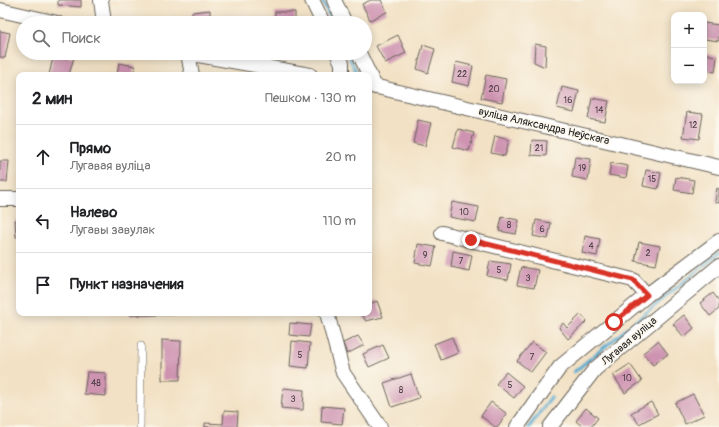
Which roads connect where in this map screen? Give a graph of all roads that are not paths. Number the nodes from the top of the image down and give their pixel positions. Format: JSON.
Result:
{"nodes":[{"id":1,"x":101,"y":0,"type":"edge"},
{"id":2,"x":312,"y":0,"type":"edge"},
{"id":3,"x":334,"y":0,"type":"edge"},
{"id":4,"x":0,"y":10,"type":"edge"},
{"id":5,"x":26,"y":16,"type":"edge"},
{"id":6,"x":103,"y":16,"type":"edge"},
{"id":7,"x":320,"y":16,"type":"edge"},
{"id":8,"x":342,"y":16,"type":"edge"},
{"id":9,"x":189,"y":60,"type":"edge"},
{"id":10,"x":227,"y":60,"type":"edge"},
{"id":11,"x":340,"y":60,"type":"edge"},
{"id":12,"x":362,"y":60,"type":"edge"},
{"id":13,"x":191,"y":72,"type":"edge"},
{"id":14,"x":293,"y":72,"type":"edge"},
{"id":15,"x":342,"y":72,"type":"edge"},
{"id":16,"x":366,"y":72,"type":"edge"},
{"id":17,"x":372,"y":86,"type":"edge"},
{"id":18,"x":719,"y":167,"type":"edge"},
{"id":19,"x":0,"y":199,"type":"edge"},
{"id":20,"x":16,"y":199,"type":"edge"},
{"id":21,"x":442,"y":233,"type":"dead end"},
{"id":22,"x":719,"y":241,"type":"edge"},
{"id":23,"x":719,"y":266,"type":"edge"},
{"id":24,"x":647,"y":295,"type":"junction"},
{"id":25,"x":328,"y":316,"type":"edge"},
{"id":26,"x":141,"y":346,"type":"dead end"},
{"id":27,"x":140,"y":427,"type":"edge"},
{"id":28,"x":380,"y":427,"type":"edge"},
{"id":29,"x":517,"y":427,"type":"edge"},
{"id":30,"x":550,"y":427,"type":"edge"}],
"edges":[{"from":1,"to":6,"type":"street"},
{"from":2,"to":7,"type":"street"},
{"from":3,"to":8,"type":"street"},
{"from":4,"to":5,"type":"street"},
{"from":9,"to":13,"type":"street"},
{"from":10,"to":14,"type":"street"},
{"from":11,"to":15,"type":"street"},
{"from":12,"to":16,"type":"street"},
{"from":17,"to":18,"type":"street","name":"вуліца Аляксандра Неўскага"},
{"from":19,"to":20,"type":"street"},
{"from":21,"to":24,"type":"street"},
{"from":22,"to":24,"type":"street"},
{"from":23,"to":30,"type":"street","name":"Лугавая вуліца"},
{"from":24,"to":29,"type":"street"},
{"from":25,"to":28,"type":"street"},
{"from":26,"to":27,"type":"lane"}]}
